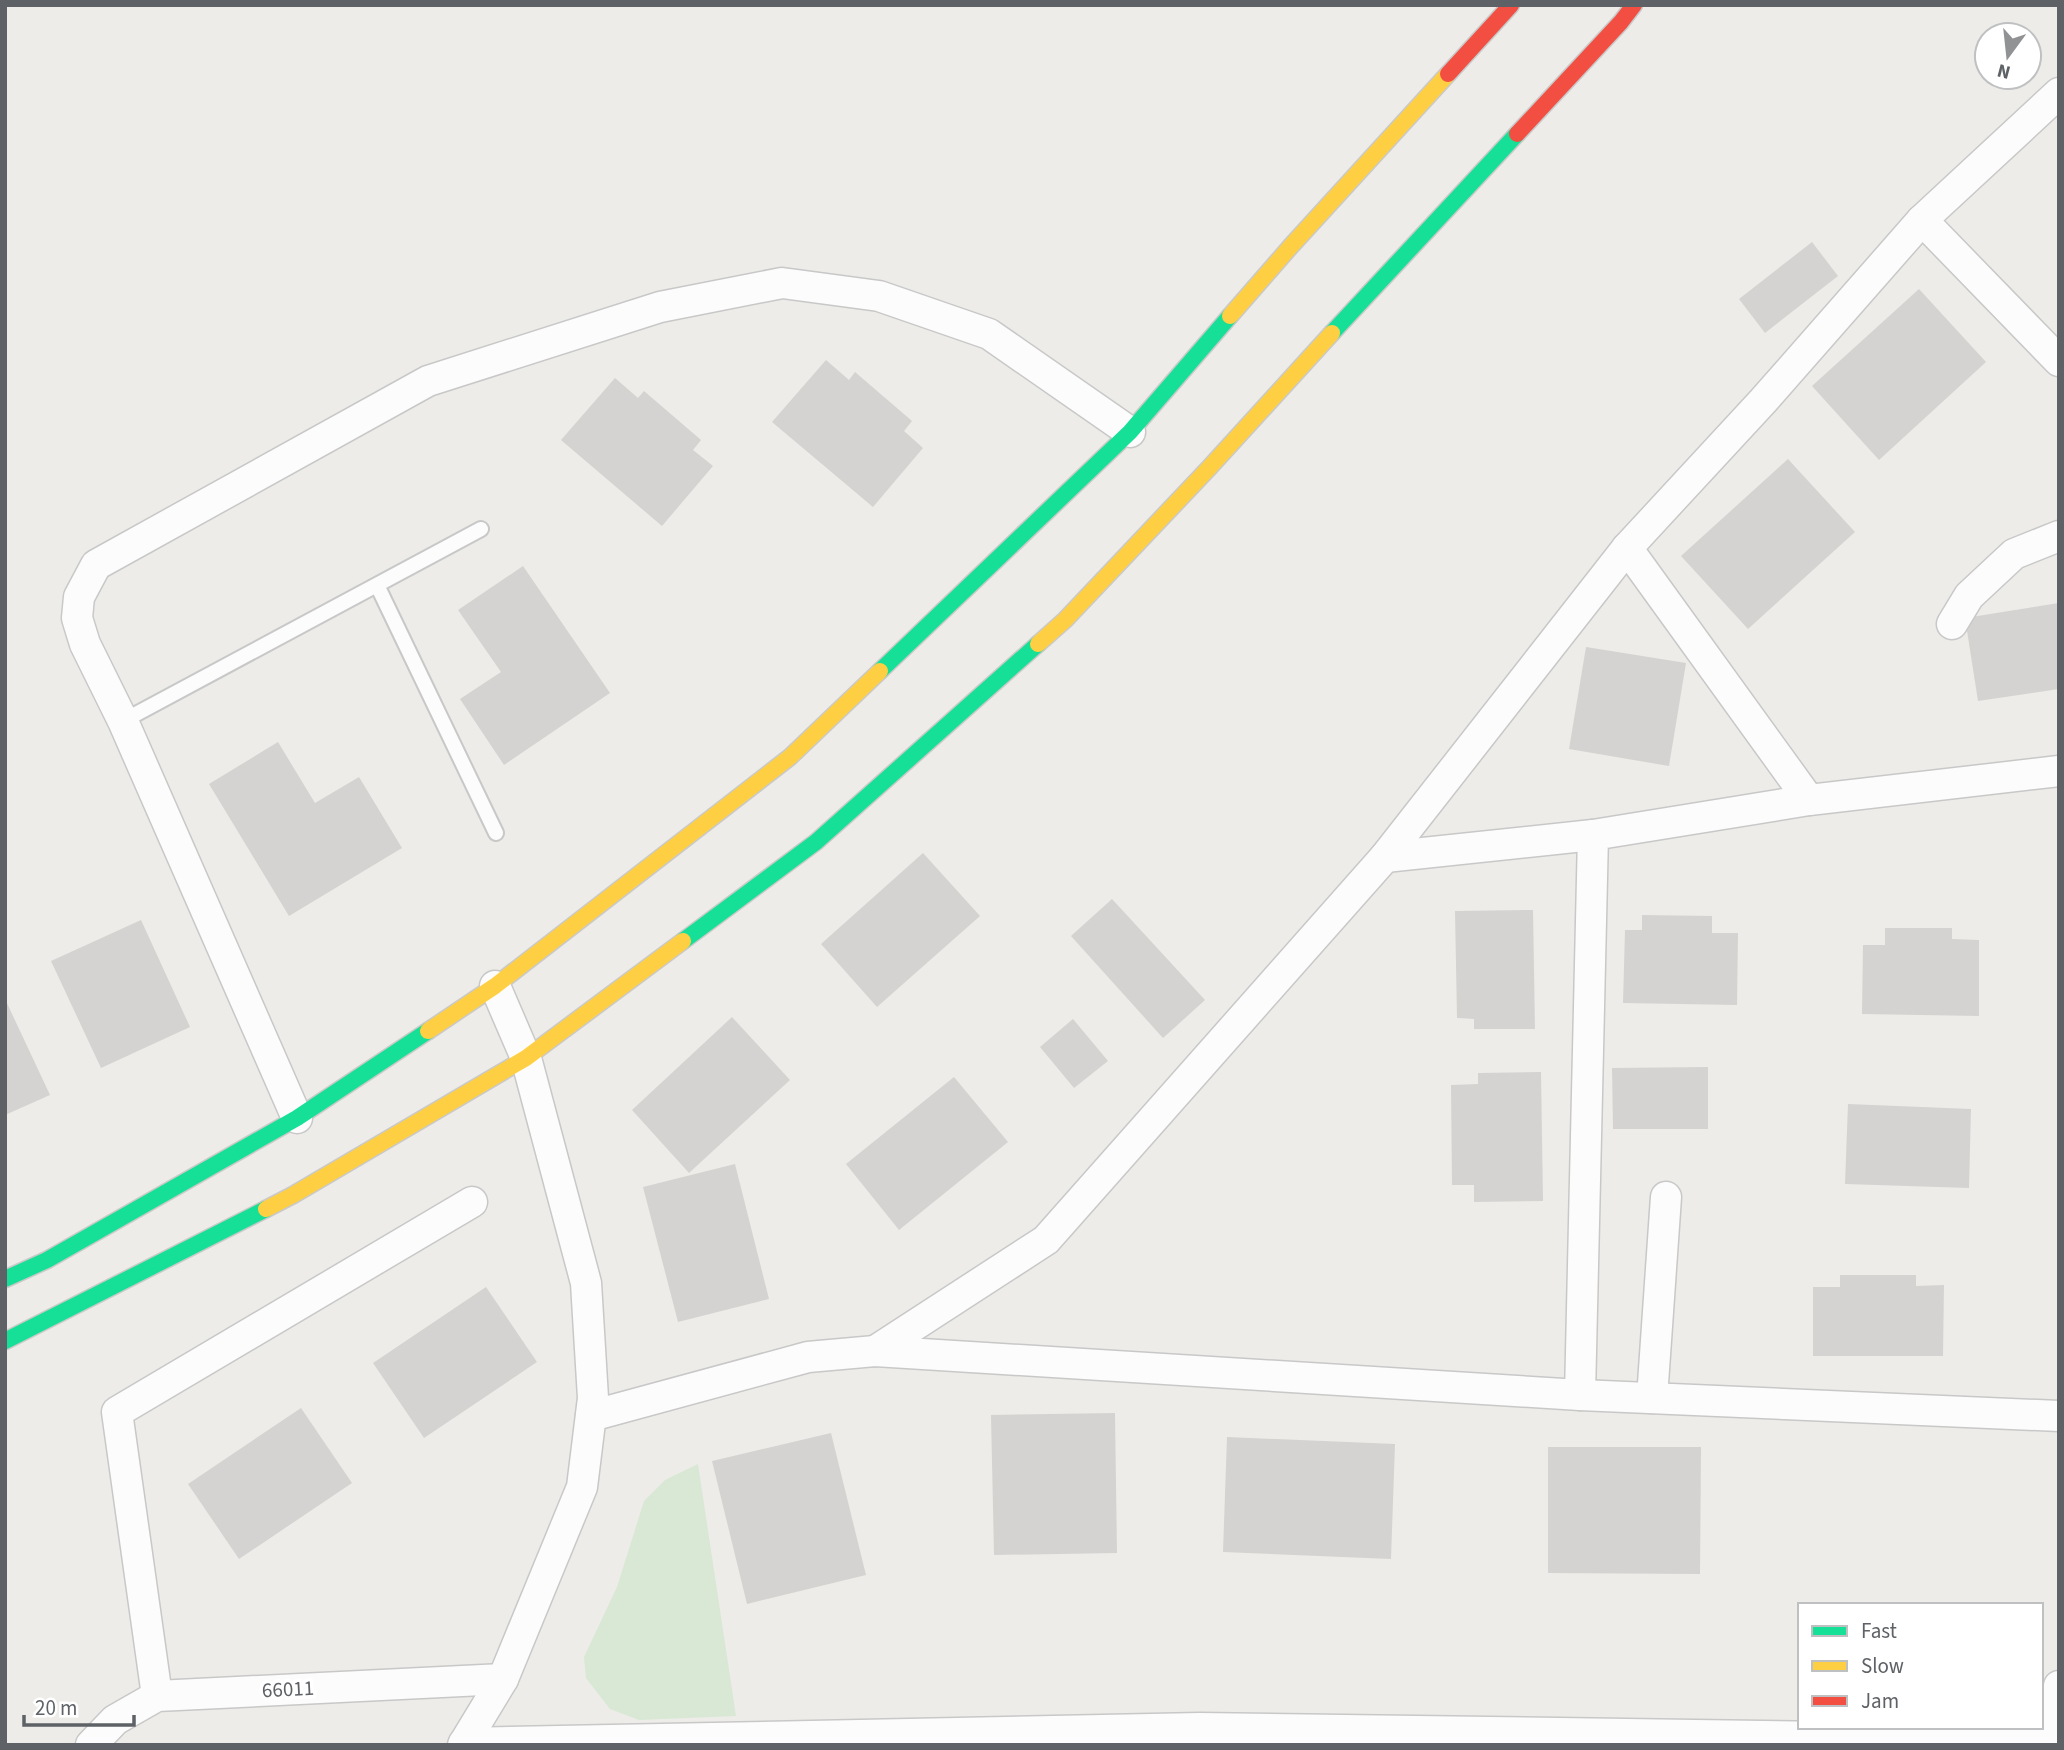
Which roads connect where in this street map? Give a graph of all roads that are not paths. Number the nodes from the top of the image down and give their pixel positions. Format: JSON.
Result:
{"nodes":[{"id":1,"x":1511,"y":5,"type":"edge"},
{"id":2,"x":1634,"y":5,"type":"edge"},
{"id":3,"x":2059,"y":93,"type":"edge"},
{"id":4,"x":1922,"y":220,"type":"junction"},
{"id":5,"x":2059,"y":361,"type":"edge"},
{"id":6,"x":1130,"y":432,"type":"junction"},
{"id":7,"x":481,"y":529,"type":"dead end"},
{"id":8,"x":2059,"y":536,"type":"edge"},
{"id":9,"x":1627,"y":548,"type":"junction"},
{"id":10,"x":377,"y":585,"type":"junction"},
{"id":11,"x":1952,"y":624,"type":"dead end"},
{"id":12,"x":123,"y":721,"type":"junction"},
{"id":13,"x":2059,"y":771,"type":"edge"},
{"id":14,"x":1809,"y":800,"type":"junction"},
{"id":15,"x":496,"y":833,"type":"dead end"},
{"id":16,"x":1593,"y":835,"type":"junction"},
{"id":17,"x":1385,"y":857,"type":"junction"},
{"id":18,"x":495,"y":986,"type":"junction"},
{"id":19,"x":526,"y":1058,"type":"junction"},
{"id":20,"x":297,"y":1118,"type":"junction"},
{"id":21,"x":1666,"y":1197,"type":"dead end"},
{"id":22,"x":472,"y":1202,"type":"dead end"},
{"id":23,"x":5,"y":1279,"type":"edge"},
{"id":24,"x":5,"y":1340,"type":"edge"},
{"id":25,"x":875,"y":1351,"type":"junction"},
{"id":26,"x":1580,"y":1395,"type":"junction"},
{"id":27,"x":1652,"y":1398,"type":"junction"},
{"id":28,"x":591,"y":1416,"type":"junction"},
{"id":29,"x":2059,"y":1416,"type":"edge"},
{"id":30,"x":503,"y":1678,"type":"junction"},
{"id":31,"x":2059,"y":1686,"type":"edge"},
{"id":32,"x":157,"y":1696,"type":"junction"},
{"id":33,"x":1197,"y":1736,"type":"edge"},
{"id":34,"x":2051,"y":1743,"type":"edge"},
{"id":35,"x":463,"y":1744,"type":"edge"},
{"id":36,"x":90,"y":1745,"type":"edge"}],
"edges":[{"from":1,"to":6,"type":"main road"},
{"from":2,"to":19,"type":"main road"},
{"from":3,"to":4,"type":"street"},
{"from":4,"to":5,"type":"street"},
{"from":4,"to":9,"type":"street"},
{"from":6,"to":12,"type":"street"},
{"from":6,"to":18,"type":"main road"},
{"from":7,"to":10,"type":"lane"},
{"from":8,"to":11,"type":"street"},
{"from":9,"to":14,"type":"street"},
{"from":9,"to":17,"type":"street"},
{"from":10,"to":12,"type":"lane"},
{"from":10,"to":15,"type":"lane"},
{"from":12,"to":20,"type":"street"},
{"from":13,"to":14,"type":"street"},
{"from":14,"to":16,"type":"street"},
{"from":16,"to":17,"type":"street"},
{"from":16,"to":26,"type":"street"},
{"from":17,"to":25,"type":"street"},
{"from":18,"to":19,"type":"street"},
{"from":18,"to":20,"type":"main road"},
{"from":19,"to":24,"type":"main road"},
{"from":19,"to":28,"type":"street"},
{"from":20,"to":23,"type":"main road"},
{"from":21,"to":27,"type":"street"},
{"from":22,"to":32,"type":"street"},
{"from":25,"to":26,"type":"street"},
{"from":25,"to":28,"type":"street"},
{"from":26,"to":27,"type":"street"},
{"from":27,"to":29,"type":"street"},
{"from":28,"to":30,"type":"street"},
{"from":30,"to":32,"type":"street","name":"66011"},
{"from":30,"to":35,"type":"street"},
{"from":31,"to":34,"type":"street"},
{"from":32,"to":36,"type":"street","name":"66011"},
{"from":33,"to":34,"type":"street"},
{"from":33,"to":35,"type":"street"}]}
